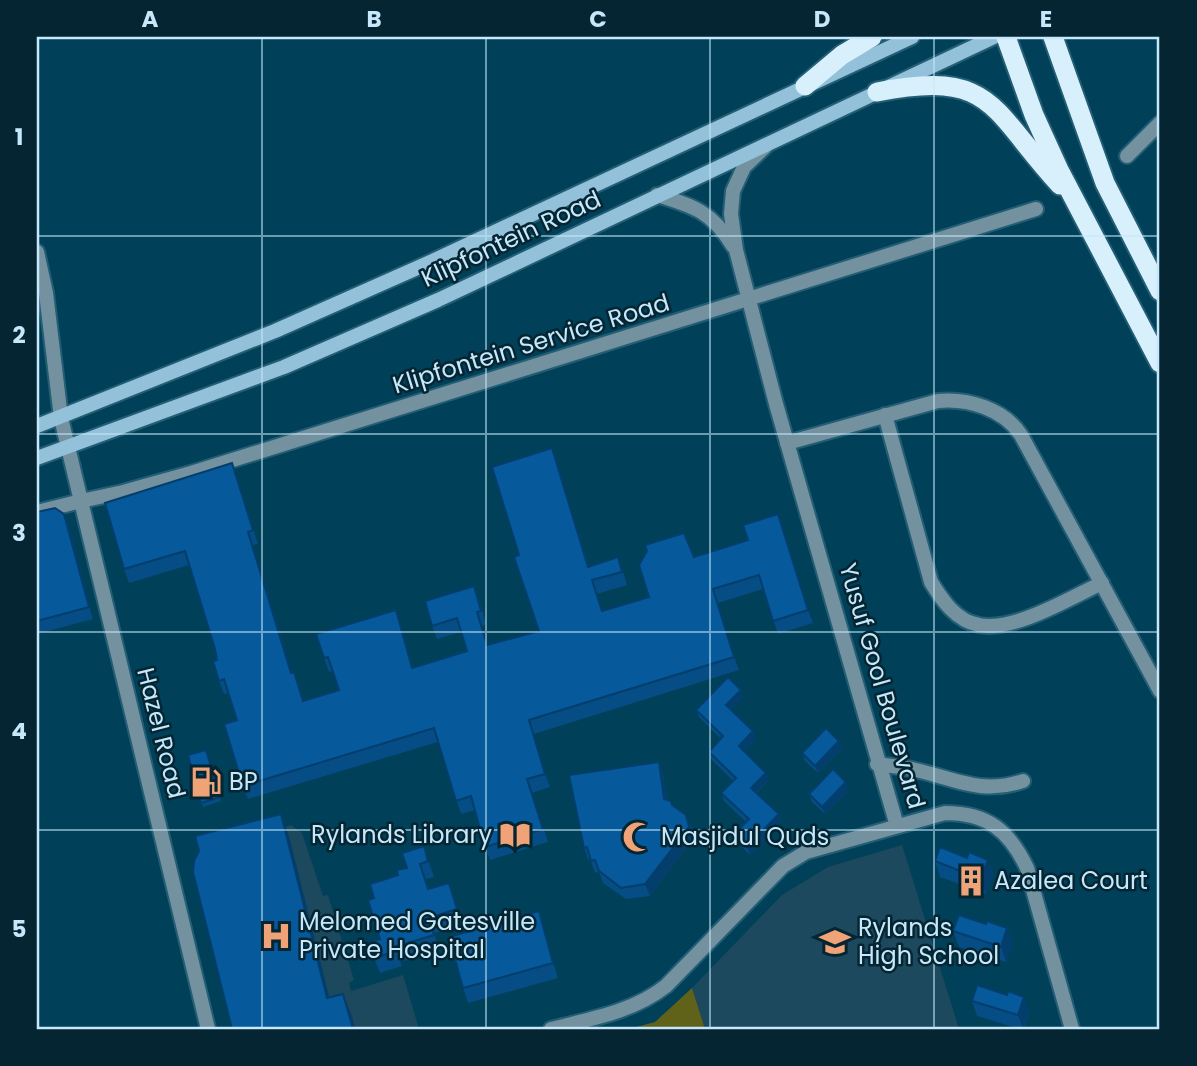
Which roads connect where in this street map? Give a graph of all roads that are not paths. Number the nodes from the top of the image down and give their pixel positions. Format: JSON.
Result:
{"nodes":[{"id":1,"x":872,"y":37,"type":"edge"},
{"id":2,"x":912,"y":37,"type":"edge"},
{"id":3,"x":994,"y":37,"type":"edge"},
{"id":4,"x":1006,"y":37,"type":"edge"},
{"id":5,"x":1053,"y":37,"type":"edge"},
{"id":6,"x":805,"y":86,"type":"junction"},
{"id":7,"x":877,"y":92,"type":"junction"},
{"id":8,"x":1160,"y":123,"type":"edge"},
{"id":9,"x":776,"y":138,"type":"junction"},
{"id":10,"x":1127,"y":156,"type":"dead end"},
{"id":11,"x":657,"y":195,"type":"junction"},
{"id":12,"x":1074,"y":201,"type":"junction"},
{"id":13,"x":1036,"y":209,"type":"dead end"},
{"id":14,"x":736,"y":250,"type":"junction"},
{"id":15,"x":37,"y":252,"type":"edge"},
{"id":16,"x":1160,"y":291,"type":"edge"},
{"id":17,"x":41,"y":294,"type":"edge"},
{"id":18,"x":747,"y":300,"type":"junction"},
{"id":19,"x":1160,"y":363,"type":"edge"},
{"id":20,"x":885,"y":415,"type":"junction"},
{"id":21,"x":61,"y":418,"type":"junction"},
{"id":22,"x":37,"y":426,"type":"edge"},
{"id":23,"x":787,"y":443,"type":"junction"},
{"id":24,"x":67,"y":448,"type":"junction"},
{"id":25,"x":37,"y":458,"type":"edge"},
{"id":26,"x":81,"y":501,"type":"junction"},
{"id":27,"x":37,"y":512,"type":"edge"},
{"id":28,"x":1101,"y":583,"type":"junction"},
{"id":29,"x":1160,"y":691,"type":"edge"},
{"id":30,"x":877,"y":764,"type":"junction"},
{"id":31,"x":1023,"y":781,"type":"dead end"},
{"id":32,"x":897,"y":826,"type":"junction"},
{"id":33,"x":208,"y":1029,"type":"edge"},
{"id":34,"x":551,"y":1029,"type":"edge"},
{"id":35,"x":1072,"y":1029,"type":"edge"}],
"edges":[{"from":1,"to":6,"type":"highway"},
{"from":2,"to":6,"type":"main road","name":"Klipfontein Road"},
{"from":3,"to":7,"type":"main road","name":"Klipfontein Road"},
{"from":4,"to":12,"type":"highway"},
{"from":5,"to":16,"type":"highway"},
{"from":6,"to":21,"type":"main road","name":"Klipfontein Road"},
{"from":7,"to":9,"type":"main road","name":"Klipfontein Road"},
{"from":7,"to":12,"type":"highway"},
{"from":8,"to":10,"type":"street"},
{"from":9,"to":11,"type":"main road","name":"Klipfontein Road"},
{"from":9,"to":14,"type":"street","name":"Yusuf Gool Boulevard"},
{"from":11,"to":14,"type":"street","name":"Yusuf Gool Boulevard"},
{"from":11,"to":24,"type":"main road","name":"Klipfontein Road"},
{"from":12,"to":19,"type":"highway"},
{"from":13,"to":18,"type":"street","name":"Klipfontein Service Road"},
{"from":14,"to":18,"type":"street","name":"Yusuf Gool Boulevard"},
{"from":15,"to":17,"type":"street","name":"Hazel Road"},
{"from":17,"to":21,"type":"street","name":"Hazel Road"},
{"from":18,"to":23,"type":"street","name":"Yusuf Gool Boulevard"},
{"from":18,"to":26,"type":"street","name":"Klipfontein Service Road"},
{"from":20,"to":23,"type":"street"},
{"from":20,"to":28,"type":"street"},
{"from":20,"to":28,"type":"street"},
{"from":21,"to":22,"type":"main road","name":"Klipfontein Road"},
{"from":21,"to":24,"type":"street","name":"Hazel Road"},
{"from":23,"to":30,"type":"street","name":"Yusuf Gool Boulevard"},
{"from":24,"to":25,"type":"main road","name":"Klipfontein Road"},
{"from":24,"to":26,"type":"street","name":"Hazel Road"},
{"from":26,"to":27,"type":"street","name":"Klipfontein Service Road"},
{"from":26,"to":33,"type":"street","name":"Hazel Road"},
{"from":28,"to":29,"type":"street"},
{"from":30,"to":31,"type":"street"},
{"from":30,"to":32,"type":"street","name":"Yusuf Gool Boulevard"},
{"from":32,"to":34,"type":"street"},
{"from":32,"to":35,"type":"street","name":"Yusuf Gool Boulevard"}]}
